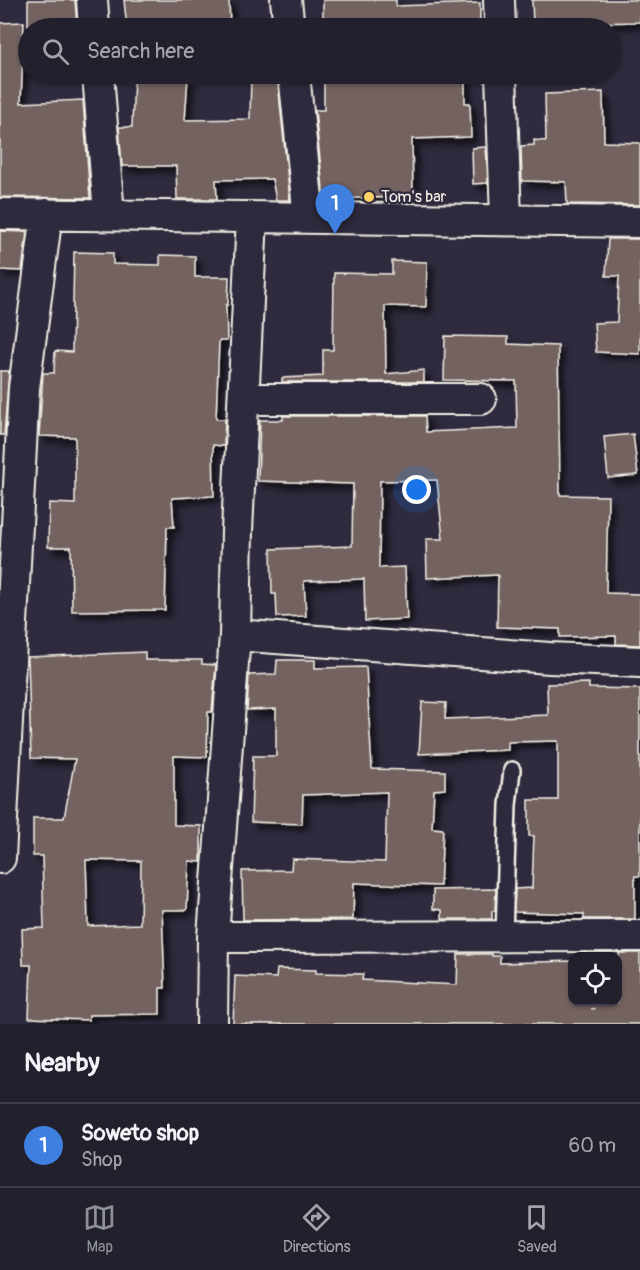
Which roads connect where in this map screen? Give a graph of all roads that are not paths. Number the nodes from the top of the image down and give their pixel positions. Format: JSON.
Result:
{"nodes":[{"id":1,"x":92,"y":0,"type":"edge"},
{"id":2,"x":286,"y":0,"type":"edge"},
{"id":3,"x":499,"y":0,"type":"edge"},
{"id":4,"x":93,"y":18,"type":"edge"},
{"id":5,"x":288,"y":18,"type":"edge"},
{"id":6,"x":500,"y":18,"type":"edge"},
{"id":7,"x":99,"y":84,"type":"edge"},
{"id":8,"x":295,"y":84,"type":"edge"},
{"id":9,"x":501,"y":84,"type":"edge"},
{"id":10,"x":0,"y":214,"type":"edge"},
{"id":11,"x":47,"y":214,"type":"junction"},
{"id":12,"x":109,"y":215,"type":"junction"},
{"id":13,"x":252,"y":217,"type":"junction"},
{"id":14,"x":309,"y":218,"type":"junction"},
{"id":15,"x":506,"y":219,"type":"junction"},
{"id":16,"x":640,"y":222,"type":"edge"},
{"id":17,"x":245,"y":399,"type":"junction"},
{"id":18,"x":481,"y":399,"type":"dead end"},
{"id":19,"x":234,"y":635,"type":"junction"},
{"id":20,"x":640,"y":662,"type":"edge"},
{"id":21,"x":512,"y":770,"type":"dead end"},
{"id":22,"x":0,"y":858,"type":"edge"},
{"id":23,"x":504,"y":936,"type":"junction"},
{"id":24,"x":640,"y":936,"type":"edge"},
{"id":25,"x":213,"y":937,"type":"junction"},
{"id":26,"x":212,"y":1024,"type":"edge"}],
"edges":[{"from":1,"to":4,"type":"street"},
{"from":2,"to":5,"type":"street"},
{"from":3,"to":6,"type":"street"},
{"from":7,"to":12,"type":"street"},
{"from":8,"to":14,"type":"street"},
{"from":9,"to":15,"type":"street"},
{"from":10,"to":11,"type":"street"},
{"from":11,"to":12,"type":"street"},
{"from":11,"to":22,"type":"street"},
{"from":12,"to":13,"type":"street"},
{"from":13,"to":14,"type":"street"},
{"from":13,"to":17,"type":"street"},
{"from":14,"to":15,"type":"street"},
{"from":15,"to":16,"type":"street"},
{"from":17,"to":18,"type":"street"},
{"from":17,"to":19,"type":"street"},
{"from":19,"to":20,"type":"street"},
{"from":19,"to":25,"type":"street"},
{"from":21,"to":23,"type":"lane"},
{"from":23,"to":24,"type":"street"},
{"from":23,"to":25,"type":"street"},
{"from":25,"to":26,"type":"street"}]}
